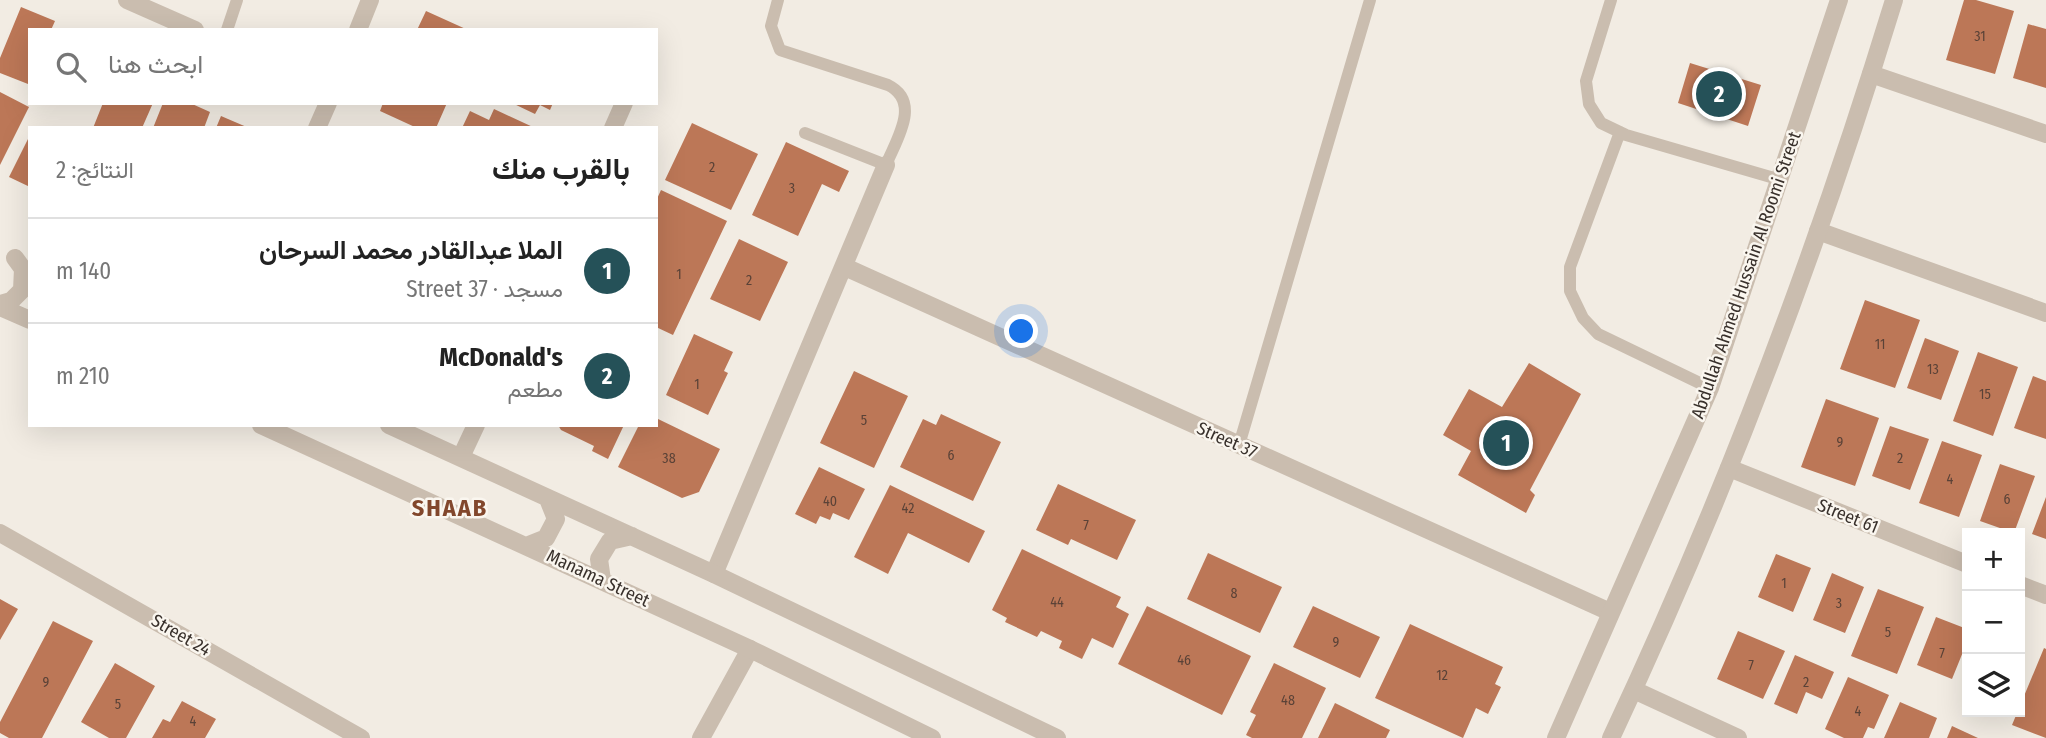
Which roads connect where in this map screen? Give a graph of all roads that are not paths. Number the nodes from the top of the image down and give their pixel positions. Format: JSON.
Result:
{"nodes":[{"id":1,"x":127,"y":0,"type":"edge"},
{"id":2,"x":237,"y":0,"type":"edge"},
{"id":3,"x":370,"y":0,"type":"edge"},
{"id":4,"x":778,"y":0,"type":"edge"},
{"id":5,"x":1370,"y":0,"type":"edge"},
{"id":6,"x":1611,"y":0,"type":"edge"},
{"id":7,"x":1839,"y":0,"type":"edge"},
{"id":8,"x":1894,"y":0,"type":"edge"},
{"id":9,"x":190,"y":28,"type":"edge"},
{"id":10,"x":228,"y":28,"type":"edge"},
{"id":11,"x":359,"y":28,"type":"edge"},
{"id":12,"x":1871,"y":74,"type":"junction"},
{"id":13,"x":327,"y":105,"type":"edge"},
{"id":14,"x":623,"y":105,"type":"edge"},
{"id":15,"x":318,"y":126,"type":"edge"},
{"id":16,"x":614,"y":126,"type":"edge"},
{"id":17,"x":1620,"y":132,"type":"junction"},
{"id":18,"x":805,"y":133,"type":"dead end"},
{"id":19,"x":2046,"y":134,"type":"edge"},
{"id":20,"x":886,"y":165,"type":"junction"},
{"id":21,"x":1782,"y":180,"type":"junction"},
{"id":22,"x":1818,"y":231,"type":"junction"},
{"id":23,"x":15,"y":258,"type":"edge"},
{"id":24,"x":845,"y":267,"type":"junction"},
{"id":25,"x":0,"y":305,"type":"edge"},
{"id":26,"x":2046,"y":313,"type":"edge"},
{"id":27,"x":28,"y":319,"type":"edge"},
{"id":28,"x":1710,"y":388,"type":"junction"},
{"id":29,"x":265,"y":427,"type":"edge"},
{"id":30,"x":394,"y":427,"type":"edge"},
{"id":31,"x":475,"y":427,"type":"edge"},
{"id":32,"x":1239,"y":445,"type":"junction"},
{"id":33,"x":461,"y":457,"type":"junction"},
{"id":34,"x":1729,"y":468,"type":"junction"},
{"id":35,"x":548,"y":499,"type":"junction"},
{"id":36,"x":0,"y":533,"type":"edge"},
{"id":37,"x":632,"y":536,"type":"junction"},
{"id":38,"x":527,"y":546,"type":"junction"},
{"id":39,"x":1962,"y":562,"type":"edge"},
{"id":40,"x":714,"y":574,"type":"junction"},
{"id":41,"x":602,"y":580,"type":"junction"},
{"id":42,"x":2025,"y":587,"type":"edge"},
{"id":43,"x":2046,"y":595,"type":"edge"},
{"id":44,"x":1610,"y":612,"type":"junction"},
{"id":45,"x":750,"y":649,"type":"junction"},
{"id":46,"x":1634,"y":690,"type":"junction"},
{"id":47,"x":361,"y":738,"type":"edge"},
{"id":48,"x":701,"y":738,"type":"edge"},
{"id":49,"x":932,"y":738,"type":"edge"},
{"id":50,"x":1057,"y":738,"type":"edge"},
{"id":51,"x":1556,"y":738,"type":"edge"},
{"id":52,"x":1611,"y":738,"type":"edge"},
{"id":53,"x":1738,"y":738,"type":"edge"}],
"edges":[{"from":1,"to":9,"type":"street"},
{"from":2,"to":10,"type":"lane"},
{"from":3,"to":11,"type":"street"},
{"from":4,"to":20,"type":"lane"},
{"from":5,"to":32,"type":"lane"},
{"from":6,"to":17,"type":"lane"},
{"from":7,"to":21,"type":"street","name":"Abdullah Ahmed Hussain Al Roomi Street"},
{"from":8,"to":12,"type":"street"},
{"from":12,"to":19,"type":"street"},
{"from":12,"to":22,"type":"street"},
{"from":13,"to":15,"type":"street"},
{"from":14,"to":16,"type":"street"},
{"from":17,"to":21,"type":"lane"},
{"from":17,"to":28,"type":"lane"},
{"from":18,"to":20,"type":"lane"},
{"from":20,"to":24,"type":"street"},
{"from":21,"to":28,"type":"street","name":"Abdullah Ahmed Hussain Al Roomi Street"},
{"from":22,"to":26,"type":"street"},
{"from":22,"to":34,"type":"street"},
{"from":23,"to":25,"type":"street"},
{"from":24,"to":32,"type":"street","name":"Street 37"},
{"from":24,"to":40,"type":"street"},
{"from":25,"to":27,"type":"street"},
{"from":28,"to":44,"type":"street","name":"Abdullah Ahmed Hussain Al Roomi Street"},
{"from":29,"to":38,"type":"street","name":"Manama Street"},
{"from":30,"to":33,"type":"street"},
{"from":31,"to":33,"type":"street"},
{"from":32,"to":44,"type":"street","name":"Street 37"},
{"from":33,"to":35,"type":"street"},
{"from":34,"to":39,"type":"street","name":"Street 61"},
{"from":34,"to":46,"type":"street"},
{"from":35,"to":37,"type":"street"},
{"from":35,"to":38,"type":"street"},
{"from":36,"to":47,"type":"street","name":"Street 24"},
{"from":37,"to":40,"type":"street"},
{"from":37,"to":41,"type":"street"},
{"from":38,"to":41,"type":"street","name":"Manama Street"},
{"from":40,"to":50,"type":"street"},
{"from":41,"to":45,"type":"street","name":"Manama Street"},
{"from":42,"to":43,"type":"street"},
{"from":44,"to":51,"type":"street","name":"Abdullah Ahmed Hussain Al Roomi Street"},
{"from":45,"to":48,"type":"street"},
{"from":45,"to":49,"type":"street","name":"Manama Street"},
{"from":46,"to":52,"type":"street"},
{"from":46,"to":53,"type":"street"}]}
